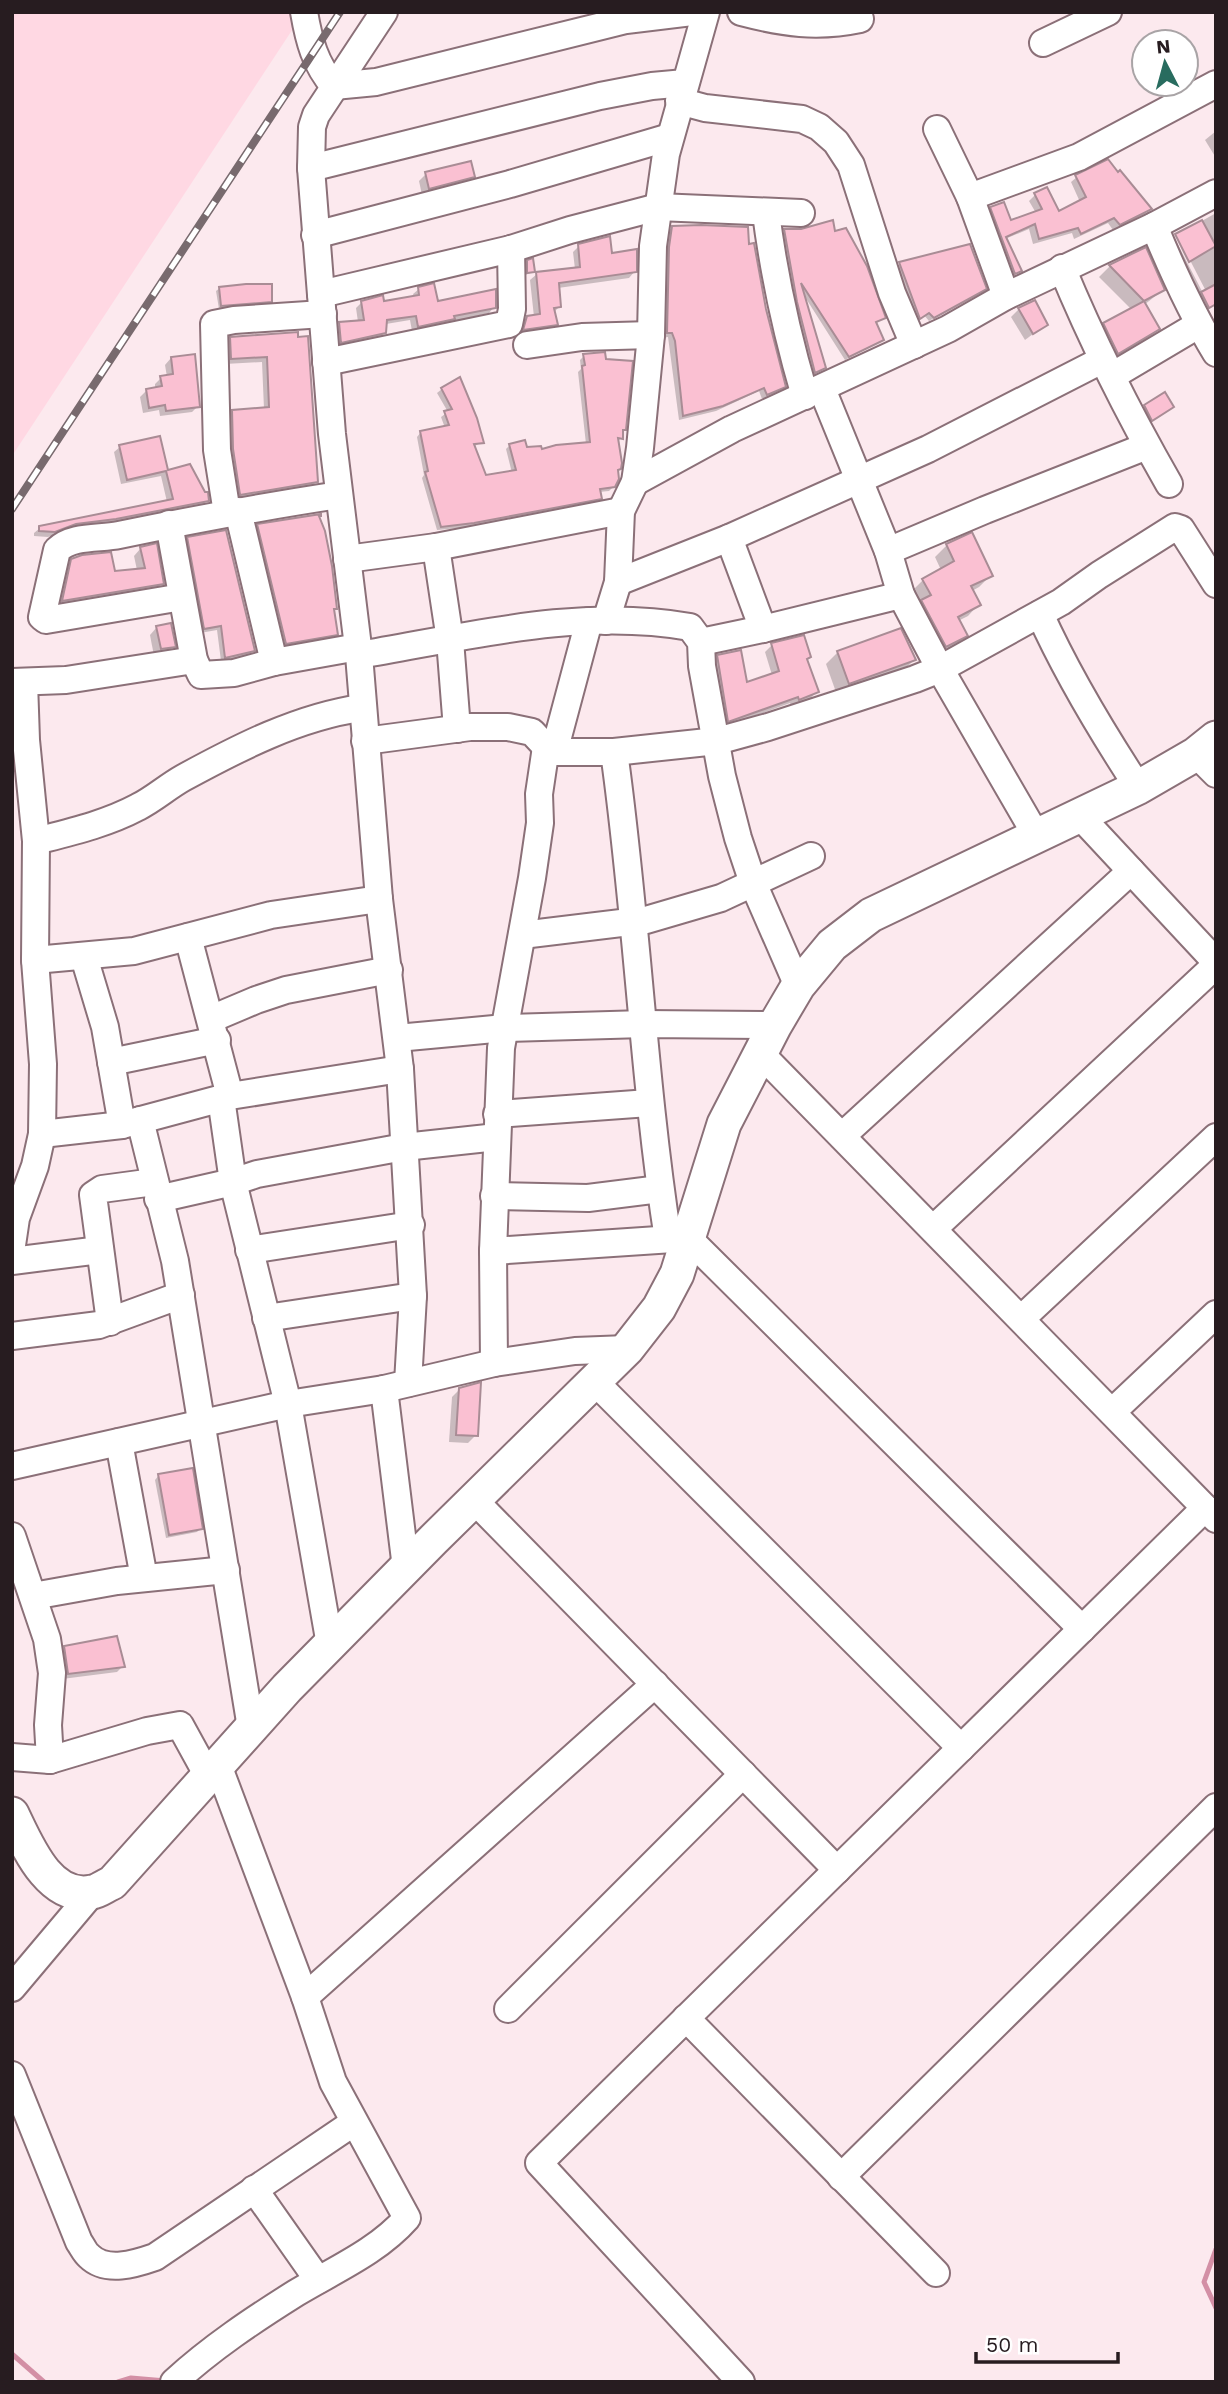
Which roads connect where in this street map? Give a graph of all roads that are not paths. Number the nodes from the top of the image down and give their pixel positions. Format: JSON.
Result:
{"nodes":[{"id":1,"x":304,"y":12,"type":"edge"},
{"id":2,"x":384,"y":12,"type":"edge"},
{"id":3,"x":693,"y":12,"type":"edge"},
{"id":4,"x":741,"y":12,"type":"edge"},
{"id":5,"x":1108,"y":12,"type":"edge"},
{"id":6,"x":706,"y":13,"type":"edge"},
{"id":7,"x":860,"y":19,"type":"dead end"},
{"id":8,"x":1043,"y":43,"type":"dead end"},
{"id":9,"x":1216,"y":84,"type":"edge"},
{"id":10,"x":334,"y":86,"type":"junction"},
{"id":11,"x":682,"y":92,"type":"junction"},
{"id":12,"x":937,"y":128,"type":"dead end"},
{"id":13,"x":670,"y":137,"type":"junction"},
{"id":14,"x":311,"y":169,"type":"junction"},
{"id":15,"x":1216,"y":193,"type":"edge"},
{"id":16,"x":970,"y":197,"type":"junction"},
{"id":17,"x":658,"y":207,"type":"junction"},
{"id":18,"x":766,"y":213,"type":"junction"},
{"id":19,"x":801,"y":213,"type":"dead end"},
{"id":20,"x":1154,"y":226,"type":"junction"},
{"id":21,"x":316,"y":235,"type":"junction"},
{"id":22,"x":511,"y":249,"type":"junction"},
{"id":23,"x":1062,"y":268,"type":"junction"},
{"id":24,"x":1006,"y":296,"type":"junction"},
{"id":25,"x":322,"y":304,"type":"junction"},
{"id":26,"x":1198,"y":325,"type":"junction"},
{"id":27,"x":651,"y":335,"type":"junction"},
{"id":28,"x":527,"y":345,"type":"dead end"},
{"id":29,"x":914,"y":345,"type":"junction"},
{"id":30,"x":1216,"y":353,"type":"edge"},
{"id":31,"x":326,"y":362,"type":"junction"},
{"id":32,"x":1107,"y":368,"type":"junction"},
{"id":33,"x":814,"y":392,"type":"junction"},
{"id":34,"x":1147,"y":446,"type":"junction"},
{"id":35,"x":859,"y":480,"type":"junction"},
{"id":36,"x":635,"y":482,"type":"junction"},
{"id":37,"x":1169,"y":485,"type":"dead end"},
{"id":38,"x":338,"y":495,"type":"junction"},
{"id":39,"x":621,"y":511,"type":"junction"},
{"id":40,"x":233,"y":512,"type":"junction"},
{"id":41,"x":169,"y":524,"type":"junction"},
{"id":42,"x":729,"y":538,"type":"junction"},
{"id":43,"x":436,"y":547,"type":"junction"},
{"id":44,"x":888,"y":551,"type":"junction"},
{"id":45,"x":347,"y":559,"type":"junction"},
{"id":46,"x":618,"y":582,"type":"junction"},
{"id":47,"x":1216,"y":584,"type":"edge"},
{"id":48,"x":901,"y":594,"type":"junction"},
{"id":49,"x":182,"y":597,"type":"junction"},
{"id":50,"x":1040,"y":614,"type":"junction"},
{"id":51,"x":598,"y":621,"type":"junction"},
{"id":52,"x":763,"y":629,"type":"junction"},
{"id":53,"x":450,"y":640,"type":"junction"},
{"id":54,"x":701,"y":642,"type":"junction"},
{"id":55,"x":358,"y":651,"type":"junction"},
{"id":56,"x":194,"y":660,"type":"junction"},
{"id":57,"x":274,"y":662,"type":"junction"},
{"id":58,"x":940,"y":669,"type":"junction"},
{"id":59,"x":18,"y":682,"type":"edge"},
{"id":60,"x":362,"y":708,"type":"junction"},
{"id":61,"x":457,"y":729,"type":"junction"},
{"id":62,"x":365,"y":741,"type":"junction"},
{"id":63,"x":717,"y":741,"type":"junction"},
{"id":64,"x":550,"y":749,"type":"junction"},
{"id":65,"x":614,"y":752,"type":"junction"},
{"id":66,"x":1209,"y":756,"type":"edge"},
{"id":67,"x":22,"y":786,"type":"edge"},
{"id":68,"x":1138,"y":788,"type":"junction"},
{"id":69,"x":1079,"y":815,"type":"junction"},
{"id":70,"x":1036,"y":835,"type":"junction"},
{"id":71,"x":36,"y":841,"type":"junction"},
{"id":72,"x":811,"y":856,"type":"dead end"},
{"id":73,"x":1131,"y":871,"type":"junction"},
{"id":74,"x":24,"y":873,"type":"edge"},
{"id":75,"x":753,"y":883,"type":"junction"},
{"id":76,"x":379,"y":899,"type":"junction"},
{"id":77,"x":635,"y":922,"type":"junction"},
{"id":78,"x":522,"y":935,"type":"junction"},
{"id":79,"x":188,"y":937,"type":"junction"},
{"id":80,"x":84,"y":957,"type":"junction"},
{"id":81,"x":35,"y":960,"type":"junction"},
{"id":82,"x":1216,"y":963,"type":"edge"},
{"id":83,"x":389,"y":970,"type":"junction"},
{"id":84,"x":798,"y":986,"type":"junction"},
{"id":85,"x":644,"y":1024,"type":"junction"},
{"id":86,"x":505,"y":1028,"type":"junction"},
{"id":87,"x":214,"y":1029,"type":"junction"},
{"id":88,"x":397,"y":1038,"type":"junction"},
{"id":89,"x":768,"y":1039,"type":"junction"},
{"id":90,"x":111,"y":1062,"type":"junction"},
{"id":91,"x":400,"y":1069,"type":"junction"},
{"id":92,"x":226,"y":1097,"type":"junction"},
{"id":93,"x":649,"y":1103,"type":"junction"},
{"id":94,"x":131,"y":1122,"type":"junction"},
{"id":95,"x":497,"y":1125,"type":"junction"},
{"id":96,"x":42,"y":1134,"type":"junction"},
{"id":97,"x":842,"y":1136,"type":"junction"},
{"id":98,"x":1216,"y":1138,"type":"edge"},
{"id":99,"x":404,"y":1147,"type":"junction"},
{"id":100,"x":233,"y":1182,"type":"junction"},
{"id":101,"x":660,"y":1189,"type":"junction"},
{"id":102,"x":156,"y":1191,"type":"junction"},
{"id":103,"x":494,"y":1196,"type":"junction"},
{"id":104,"x":411,"y":1225,"type":"junction"},
{"id":105,"x":933,"y":1229,"type":"junction"},
{"id":106,"x":678,"y":1239,"type":"junction"},
{"id":107,"x":12,"y":1245,"type":"edge"},
{"id":108,"x":100,"y":1250,"type":"junction"},
{"id":109,"x":249,"y":1250,"type":"junction"},
{"id":110,"x":493,"y":1251,"type":"junction"},
{"id":111,"x":12,"y":1261,"type":"edge"},
{"id":112,"x":181,"y":1295,"type":"junction"},
{"id":113,"x":413,"y":1296,"type":"junction"},
{"id":114,"x":266,"y":1318,"type":"junction"},
{"id":115,"x":1021,"y":1319,"type":"junction"},
{"id":116,"x":1214,"y":1320,"type":"edge"},
{"id":117,"x":110,"y":1322,"type":"junction"},
{"id":118,"x":12,"y":1336,"type":"edge"},
{"id":119,"x":627,"y":1349,"type":"junction"},
{"id":120,"x":494,"y":1363,"type":"junction"},
{"id":121,"x":594,"y":1381,"type":"junction"},
{"id":122,"x":396,"y":1386,"type":"junction"},
{"id":123,"x":288,"y":1404,"type":"junction"},
{"id":124,"x":1112,"y":1412,"type":"junction"},
{"id":125,"x":200,"y":1424,"type":"junction"},
{"id":126,"x":119,"y":1442,"type":"junction"},
{"id":127,"x":12,"y":1466,"type":"edge"},
{"id":128,"x":474,"y":1500,"type":"junction"},
{"id":129,"x":1210,"y":1513,"type":"edge"},
{"id":130,"x":12,"y":1536,"type":"edge"},
{"id":131,"x":406,"y":1568,"type":"junction"},
{"id":132,"x":226,"y":1570,"type":"junction"},
{"id":133,"x":144,"y":1578,"type":"junction"},
{"id":134,"x":33,"y":1595,"type":"junction"},
{"id":135,"x":1082,"y":1629,"type":"junction"},
{"id":136,"x":330,"y":1645,"type":"junction"},
{"id":137,"x":655,"y":1684,"type":"junction"},
{"id":138,"x":251,"y":1728,"type":"junction"},
{"id":139,"x":961,"y":1748,"type":"junction"},
{"id":140,"x":12,"y":1757,"type":"edge"},
{"id":141,"x":50,"y":1760,"type":"junction"},
{"id":142,"x":213,"y":1770,"type":"junction"},
{"id":143,"x":743,"y":1774,"type":"junction"},
{"id":144,"x":1216,"y":1807,"type":"edge"},
{"id":145,"x":12,"y":1815,"type":"edge"},
{"id":146,"x":837,"y":1870,"type":"junction"},
{"id":147,"x":92,"y":1892,"type":"junction"},
{"id":148,"x":12,"y":1988,"type":"edge"},
{"id":149,"x":305,"y":1997,"type":"junction"},
{"id":150,"x":508,"y":2009,"type":"dead end"},
{"id":151,"x":686,"y":2018,"type":"junction"},
{"id":152,"x":12,"y":2075,"type":"edge"},
{"id":153,"x":353,"y":2123,"type":"junction"},
{"id":154,"x":841,"y":2177,"type":"junction"},
{"id":155,"x":254,"y":2189,"type":"junction"},
{"id":156,"x":936,"y":2273,"type":"dead end"},
{"id":157,"x":318,"y":2280,"type":"junction"},
{"id":158,"x":174,"y":2382,"type":"edge"},
{"id":159,"x":741,"y":2382,"type":"edge"}],
"edges":[{"from":1,"to":10,"type":"street"},
{"from":2,"to":10,"type":"street"},
{"from":3,"to":6,"type":"street"},
{"from":3,"to":10,"type":"street"},
{"from":4,"to":7,"type":"street"},
{"from":5,"to":8,"type":"street"},
{"from":6,"to":11,"type":"street"},
{"from":9,"to":16,"type":"street"},
{"from":10,"to":14,"type":"street"},
{"from":11,"to":13,"type":"street"},
{"from":11,"to":14,"type":"street"},
{"from":11,"to":29,"type":"street"},
{"from":12,"to":16,"type":"street"},
{"from":13,"to":17,"type":"street"},
{"from":13,"to":21,"type":"street"},
{"from":14,"to":21,"type":"street"},
{"from":15,"to":20,"type":"street"},
{"from":16,"to":24,"type":"street"},
{"from":17,"to":18,"type":"street"},
{"from":17,"to":22,"type":"street"},
{"from":17,"to":27,"type":"street"},
{"from":18,"to":19,"type":"street"},
{"from":18,"to":33,"type":"street"},
{"from":20,"to":23,"type":"street"},
{"from":20,"to":26,"type":"street"},
{"from":21,"to":25,"type":"street"},
{"from":22,"to":25,"type":"street"},
{"from":22,"to":31,"type":"street"},
{"from":23,"to":24,"type":"street"},
{"from":23,"to":32,"type":"street"},
{"from":24,"to":29,"type":"street"},
{"from":25,"to":31,"type":"street"},
{"from":25,"to":40,"type":"street"},
{"from":26,"to":30,"type":"street"},
{"from":26,"to":32,"type":"street"},
{"from":27,"to":28,"type":"street"},
{"from":27,"to":36,"type":"street"},
{"from":29,"to":33,"type":"street"},
{"from":31,"to":38,"type":"street"},
{"from":32,"to":34,"type":"street"},
{"from":32,"to":35,"type":"street"},
{"from":33,"to":35,"type":"street"},
{"from":33,"to":36,"type":"street"},
{"from":34,"to":37,"type":"street"},
{"from":34,"to":44,"type":"street"},
{"from":35,"to":42,"type":"street"},
{"from":35,"to":44,"type":"street"},
{"from":36,"to":39,"type":"street"},
{"from":38,"to":40,"type":"street"},
{"from":38,"to":45,"type":"street"},
{"from":39,"to":43,"type":"street"},
{"from":39,"to":46,"type":"street"},
{"from":40,"to":41,"type":"street"},
{"from":40,"to":57,"type":"street"},
{"from":41,"to":49,"type":"street"},
{"from":41,"to":49,"type":"street"},
{"from":42,"to":46,"type":"street"},
{"from":42,"to":52,"type":"street"},
{"from":43,"to":45,"type":"street"},
{"from":43,"to":53,"type":"street"},
{"from":44,"to":48,"type":"street"},
{"from":45,"to":55,"type":"street"},
{"from":46,"to":51,"type":"street"},
{"from":47,"to":50,"type":"street"},
{"from":48,"to":52,"type":"street"},
{"from":48,"to":58,"type":"street"},
{"from":49,"to":56,"type":"street"},
{"from":50,"to":58,"type":"street"},
{"from":50,"to":68,"type":"street"},
{"from":51,"to":53,"type":"street"},
{"from":51,"to":54,"type":"street"},
{"from":51,"to":64,"type":"street"},
{"from":52,"to":54,"type":"street"},
{"from":53,"to":55,"type":"street"},
{"from":53,"to":61,"type":"street"},
{"from":54,"to":63,"type":"street"},
{"from":55,"to":57,"type":"street"},
{"from":55,"to":60,"type":"street"},
{"from":56,"to":57,"type":"street"},
{"from":56,"to":59,"type":"street"},
{"from":58,"to":63,"type":"street"},
{"from":58,"to":70,"type":"street"},
{"from":59,"to":67,"type":"street"},
{"from":60,"to":62,"type":"street"},
{"from":60,"to":71,"type":"street"},
{"from":61,"to":62,"type":"street"},
{"from":61,"to":64,"type":"street"},
{"from":62,"to":76,"type":"street"},
{"from":63,"to":65,"type":"street"},
{"from":63,"to":75,"type":"street"},
{"from":64,"to":65,"type":"street"},
{"from":64,"to":78,"type":"street"},
{"from":65,"to":77,"type":"street"},
{"from":66,"to":68,"type":"main road"},
{"from":67,"to":71,"type":"street"},
{"from":68,"to":69,"type":"main road"},
{"from":69,"to":70,"type":"main road"},
{"from":69,"to":73,"type":"street"},
{"from":70,"to":84,"type":"main road"},
{"from":71,"to":74,"type":"street"},
{"from":72,"to":75,"type":"street"},
{"from":73,"to":82,"type":"street"},
{"from":73,"to":97,"type":"street"},
{"from":74,"to":81,"type":"street"},
{"from":75,"to":77,"type":"street"},
{"from":75,"to":84,"type":"street"},
{"from":76,"to":79,"type":"street"},
{"from":76,"to":83,"type":"street"},
{"from":77,"to":78,"type":"street"},
{"from":77,"to":85,"type":"street"},
{"from":78,"to":86,"type":"street"},
{"from":79,"to":80,"type":"street"},
{"from":79,"to":87,"type":"street"},
{"from":80,"to":81,"type":"street"},
{"from":80,"to":90,"type":"street"},
{"from":81,"to":96,"type":"street"},
{"from":82,"to":105,"type":"street"},
{"from":83,"to":87,"type":"street"},
{"from":83,"to":88,"type":"street"},
{"from":84,"to":89,"type":"main road"},
{"from":85,"to":86,"type":"street"},
{"from":85,"to":89,"type":"street"},
{"from":85,"to":93,"type":"street"},
{"from":86,"to":88,"type":"street"},
{"from":86,"to":95,"type":"street"},
{"from":87,"to":90,"type":"street"},
{"from":87,"to":92,"type":"street"},
{"from":88,"to":91,"type":"street"},
{"from":89,"to":97,"type":"street"},
{"from":89,"to":106,"type":"main road"},
{"from":90,"to":94,"type":"street"},
{"from":91,"to":92,"type":"street"},
{"from":91,"to":99,"type":"street"},
{"from":92,"to":94,"type":"street"},
{"from":92,"to":100,"type":"street"},
{"from":93,"to":95,"type":"street"},
{"from":93,"to":101,"type":"street"},
{"from":94,"to":96,"type":"street"},
{"from":94,"to":102,"type":"street"},
{"from":95,"to":99,"type":"street"},
{"from":95,"to":103,"type":"street"},
{"from":96,"to":107,"type":"street"},
{"from":97,"to":105,"type":"street"},
{"from":98,"to":115,"type":"street"},
{"from":99,"to":100,"type":"street"},
{"from":99,"to":104,"type":"street"},
{"from":100,"to":102,"type":"street"},
{"from":100,"to":109,"type":"street"},
{"from":101,"to":103,"type":"street"},
{"from":101,"to":106,"type":"street"},
{"from":102,"to":108,"type":"street"},
{"from":102,"to":112,"type":"street"},
{"from":103,"to":110,"type":"street"},
{"from":104,"to":109,"type":"street"},
{"from":104,"to":113,"type":"street"},
{"from":105,"to":115,"type":"street"},
{"from":106,"to":110,"type":"street"},
{"from":106,"to":119,"type":"main road"},
{"from":106,"to":135,"type":"street"},
{"from":108,"to":111,"type":"street"},
{"from":108,"to":117,"type":"street"},
{"from":109,"to":114,"type":"street"},
{"from":110,"to":120,"type":"street"},
{"from":112,"to":117,"type":"street"},
{"from":112,"to":125,"type":"street"},
{"from":113,"to":114,"type":"street"},
{"from":113,"to":122,"type":"street"},
{"from":114,"to":123,"type":"street"},
{"from":115,"to":124,"type":"street"},
{"from":116,"to":124,"type":"street"},
{"from":117,"to":118,"type":"street"},
{"from":119,"to":120,"type":"street"},
{"from":119,"to":121,"type":"main road"},
{"from":120,"to":122,"type":"street"},
{"from":121,"to":128,"type":"main road"},
{"from":121,"to":139,"type":"street"},
{"from":122,"to":123,"type":"street"},
{"from":122,"to":131,"type":"street"},
{"from":123,"to":125,"type":"street"},
{"from":123,"to":136,"type":"street"},
{"from":124,"to":129,"type":"street"},
{"from":125,"to":126,"type":"street"},
{"from":125,"to":132,"type":"street"},
{"from":126,"to":127,"type":"street"},
{"from":126,"to":133,"type":"street"},
{"from":128,"to":131,"type":"main road"},
{"from":128,"to":137,"type":"street"},
{"from":129,"to":135,"type":"street"},
{"from":130,"to":134,"type":"street"},
{"from":131,"to":136,"type":"main road"},
{"from":132,"to":133,"type":"street"},
{"from":132,"to":138,"type":"street"},
{"from":133,"to":134,"type":"street"},
{"from":134,"to":141,"type":"street"},
{"from":135,"to":139,"type":"street"},
{"from":136,"to":138,"type":"main road"},
{"from":137,"to":143,"type":"street"},
{"from":137,"to":149,"type":"street"},
{"from":138,"to":142,"type":"main road"},
{"from":139,"to":146,"type":"street"},
{"from":140,"to":141,"type":"street"},
{"from":141,"to":142,"type":"street"},
{"from":142,"to":147,"type":"main road"},
{"from":142,"to":149,"type":"street"},
{"from":143,"to":146,"type":"street"},
{"from":143,"to":150,"type":"street"},
{"from":144,"to":154,"type":"street"},
{"from":145,"to":147,"type":"main road"},
{"from":146,"to":151,"type":"street"},
{"from":147,"to":148,"type":"street"},
{"from":149,"to":153,"type":"street"},
{"from":151,"to":154,"type":"street"},
{"from":151,"to":159,"type":"street"},
{"from":152,"to":155,"type":"street"},
{"from":153,"to":155,"type":"street"},
{"from":153,"to":157,"type":"street"},
{"from":154,"to":156,"type":"street"},
{"from":155,"to":157,"type":"street"},
{"from":157,"to":158,"type":"street"}]}
